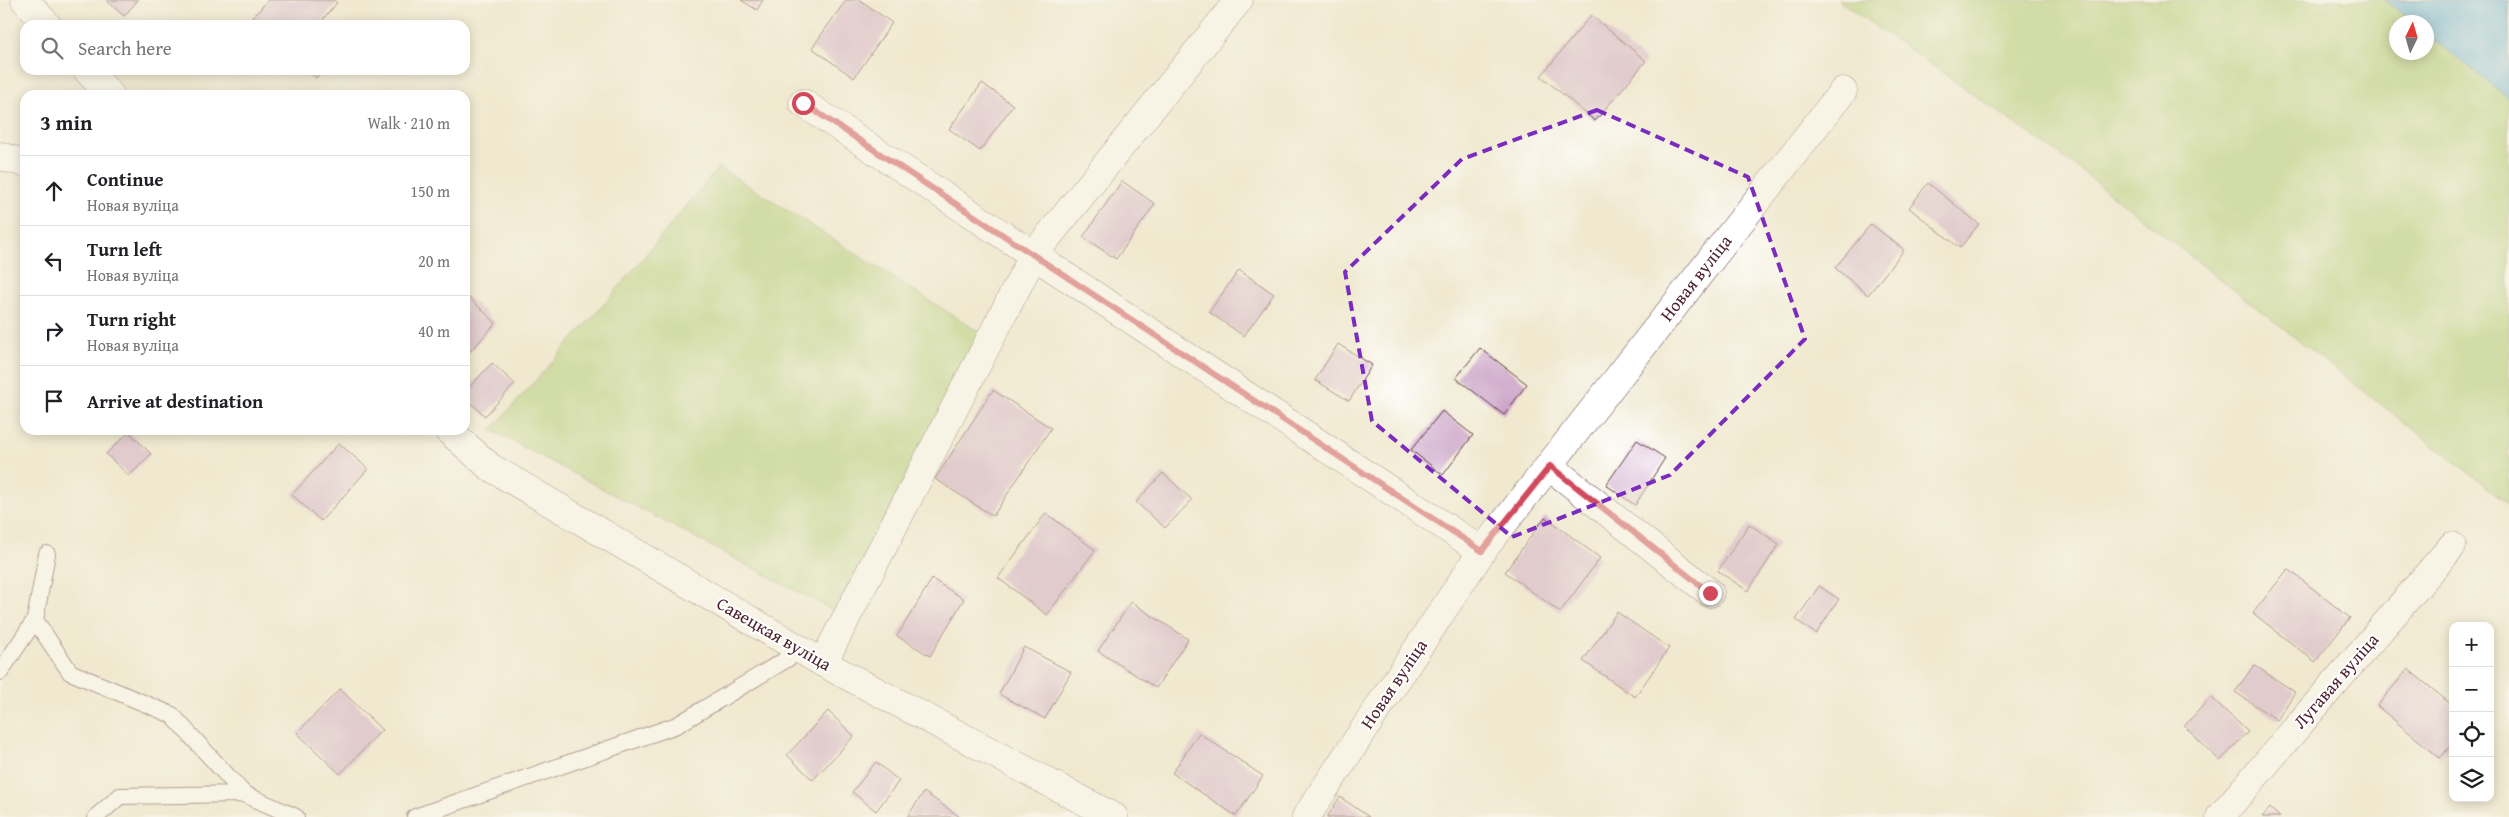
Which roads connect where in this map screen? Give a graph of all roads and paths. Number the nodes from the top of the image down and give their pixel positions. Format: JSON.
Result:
{"nodes":[{"id":1,"x":25,"y":0,"type":"edge"},
{"id":2,"x":1239,"y":0,"type":"edge"},
{"id":3,"x":43,"y":20,"type":"edge"},
{"id":4,"x":92,"y":75,"type":"edge"},
{"id":5,"x":105,"y":90,"type":"edge"},
{"id":6,"x":1843,"y":91,"type":"dead end"},
{"id":7,"x":803,"y":103,"type":"dead end"},
{"id":8,"x":0,"y":156,"type":"edge"},
{"id":9,"x":20,"y":161,"type":"edge"},
{"id":10,"x":1034,"y":254,"type":"junction"},
{"id":11,"x":454,"y":435,"type":"edge"},
{"id":12,"x":1550,"y":466,"type":"junction"},
{"id":13,"x":2452,"y":546,"type":"dead end"},
{"id":14,"x":1482,"y":551,"type":"junction"},
{"id":15,"x":46,"y":554,"type":"dead end"},
{"id":16,"x":1710,"y":593,"type":"dead end"},
{"id":17,"x":35,"y":620,"type":"junction"},
{"id":18,"x":812,"y":657,"type":"junction"},
{"id":19,"x":0,"y":672,"type":"edge"},
{"id":20,"x":244,"y":794,"type":"junction"},
{"id":21,"x":96,"y":817,"type":"edge"},
{"id":22,"x":296,"y":817,"type":"edge"},
{"id":23,"x":415,"y":817,"type":"edge"},
{"id":24,"x":1114,"y":817,"type":"edge"},
{"id":25,"x":1306,"y":817,"type":"edge"},
{"id":26,"x":2220,"y":817,"type":"edge"}],
"edges":[{"from":1,"to":3,"type":"street"},
{"from":2,"to":10,"type":"street"},
{"from":4,"to":5,"type":"street"},
{"from":6,"to":12,"type":"street","name":"Новая вуліца"},
{"from":7,"to":10,"type":"street"},
{"from":8,"to":9,"type":"street"},
{"from":10,"to":14,"type":"street"},
{"from":10,"to":18,"type":"street"},
{"from":11,"to":18,"type":"street","name":"Савецкая вуліца"},
{"from":12,"to":14,"type":"street","name":"Новая вуліца"},
{"from":12,"to":16,"type":"street"},
{"from":13,"to":26,"type":"street","name":"Лугавая вуліца"},
{"from":14,"to":25,"type":"street","name":"Новая вуліца"},
{"from":15,"to":17,"type":"lane"},
{"from":17,"to":19,"type":"lane"},
{"from":17,"to":20,"type":"lane"},
{"from":18,"to":23,"type":"lane"},
{"from":18,"to":24,"type":"street","name":"Савецкая вуліца"},
{"from":20,"to":21,"type":"lane"},
{"from":20,"to":22,"type":"lane"}]}
